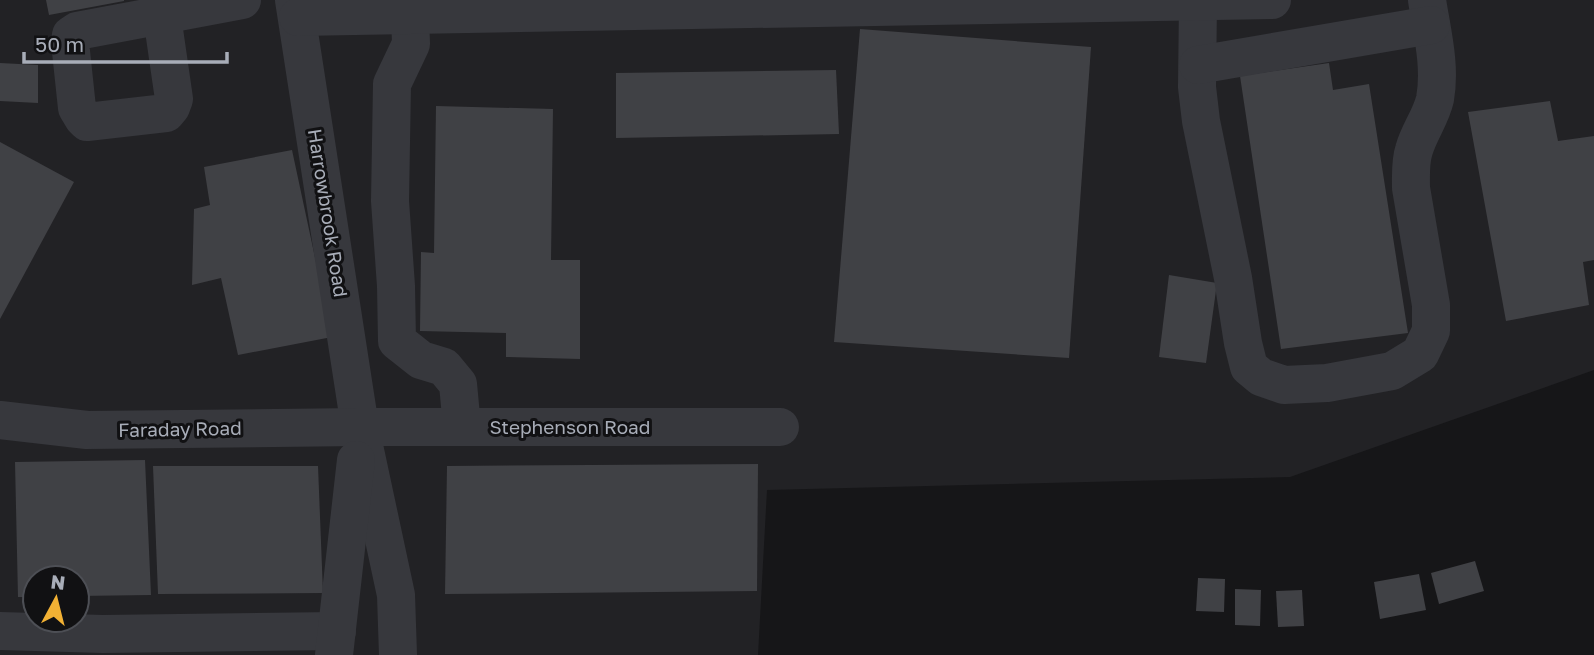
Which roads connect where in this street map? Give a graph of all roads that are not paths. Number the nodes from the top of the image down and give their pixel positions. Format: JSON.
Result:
{"nodes":[{"id":1,"x":242,"y":0,"type":"edge"},
{"id":2,"x":1266,"y":0,"type":"edge"},
{"id":3,"x":1272,"y":0,"type":"edge"},
{"id":4,"x":1198,"y":2,"type":"junction"},
{"id":5,"x":296,"y":9,"type":"edge"},
{"id":6,"x":1429,"y":12,"type":"edge"},
{"id":7,"x":410,"y":15,"type":"junction"},
{"id":8,"x":162,"y":16,"type":"dead end"},
{"id":9,"x":1198,"y":65,"type":"junction"},
{"id":10,"x":0,"y":420,"type":"edge"},
{"id":11,"x":360,"y":427,"type":"junction"},
{"id":12,"x":462,"y":427,"type":"junction"},
{"id":13,"x":780,"y":427,"type":"dead end"},
{"id":14,"x":0,"y":631,"type":"edge"},
{"id":15,"x":335,"y":643,"type":"edge"},
{"id":16,"x":398,"y":655,"type":"edge"}],
"edges":[{"from":1,"to":8,"type":"street"},
{"from":2,"to":3,"type":"street"},
{"from":2,"to":4,"type":"street"},
{"from":4,"to":7,"type":"street"},
{"from":4,"to":9,"type":"street"},
{"from":5,"to":7,"type":"street"},
{"from":5,"to":11,"type":"street","name":"Harrowbrook Road"},
{"from":6,"to":9,"type":"street"},
{"from":6,"to":9,"type":"street"},
{"from":7,"to":12,"type":"street"},
{"from":10,"to":11,"type":"street","name":"Faraday Road"},
{"from":11,"to":12,"type":"street","name":"Stephenson Road"},
{"from":11,"to":15,"type":"street","name":"Harrowbrook Road"},
{"from":11,"to":16,"type":"street","name":"Harrowbrook Road"},
{"from":12,"to":13,"type":"street","name":"Stephenson Road"},
{"from":14,"to":15,"type":"street"}]}
